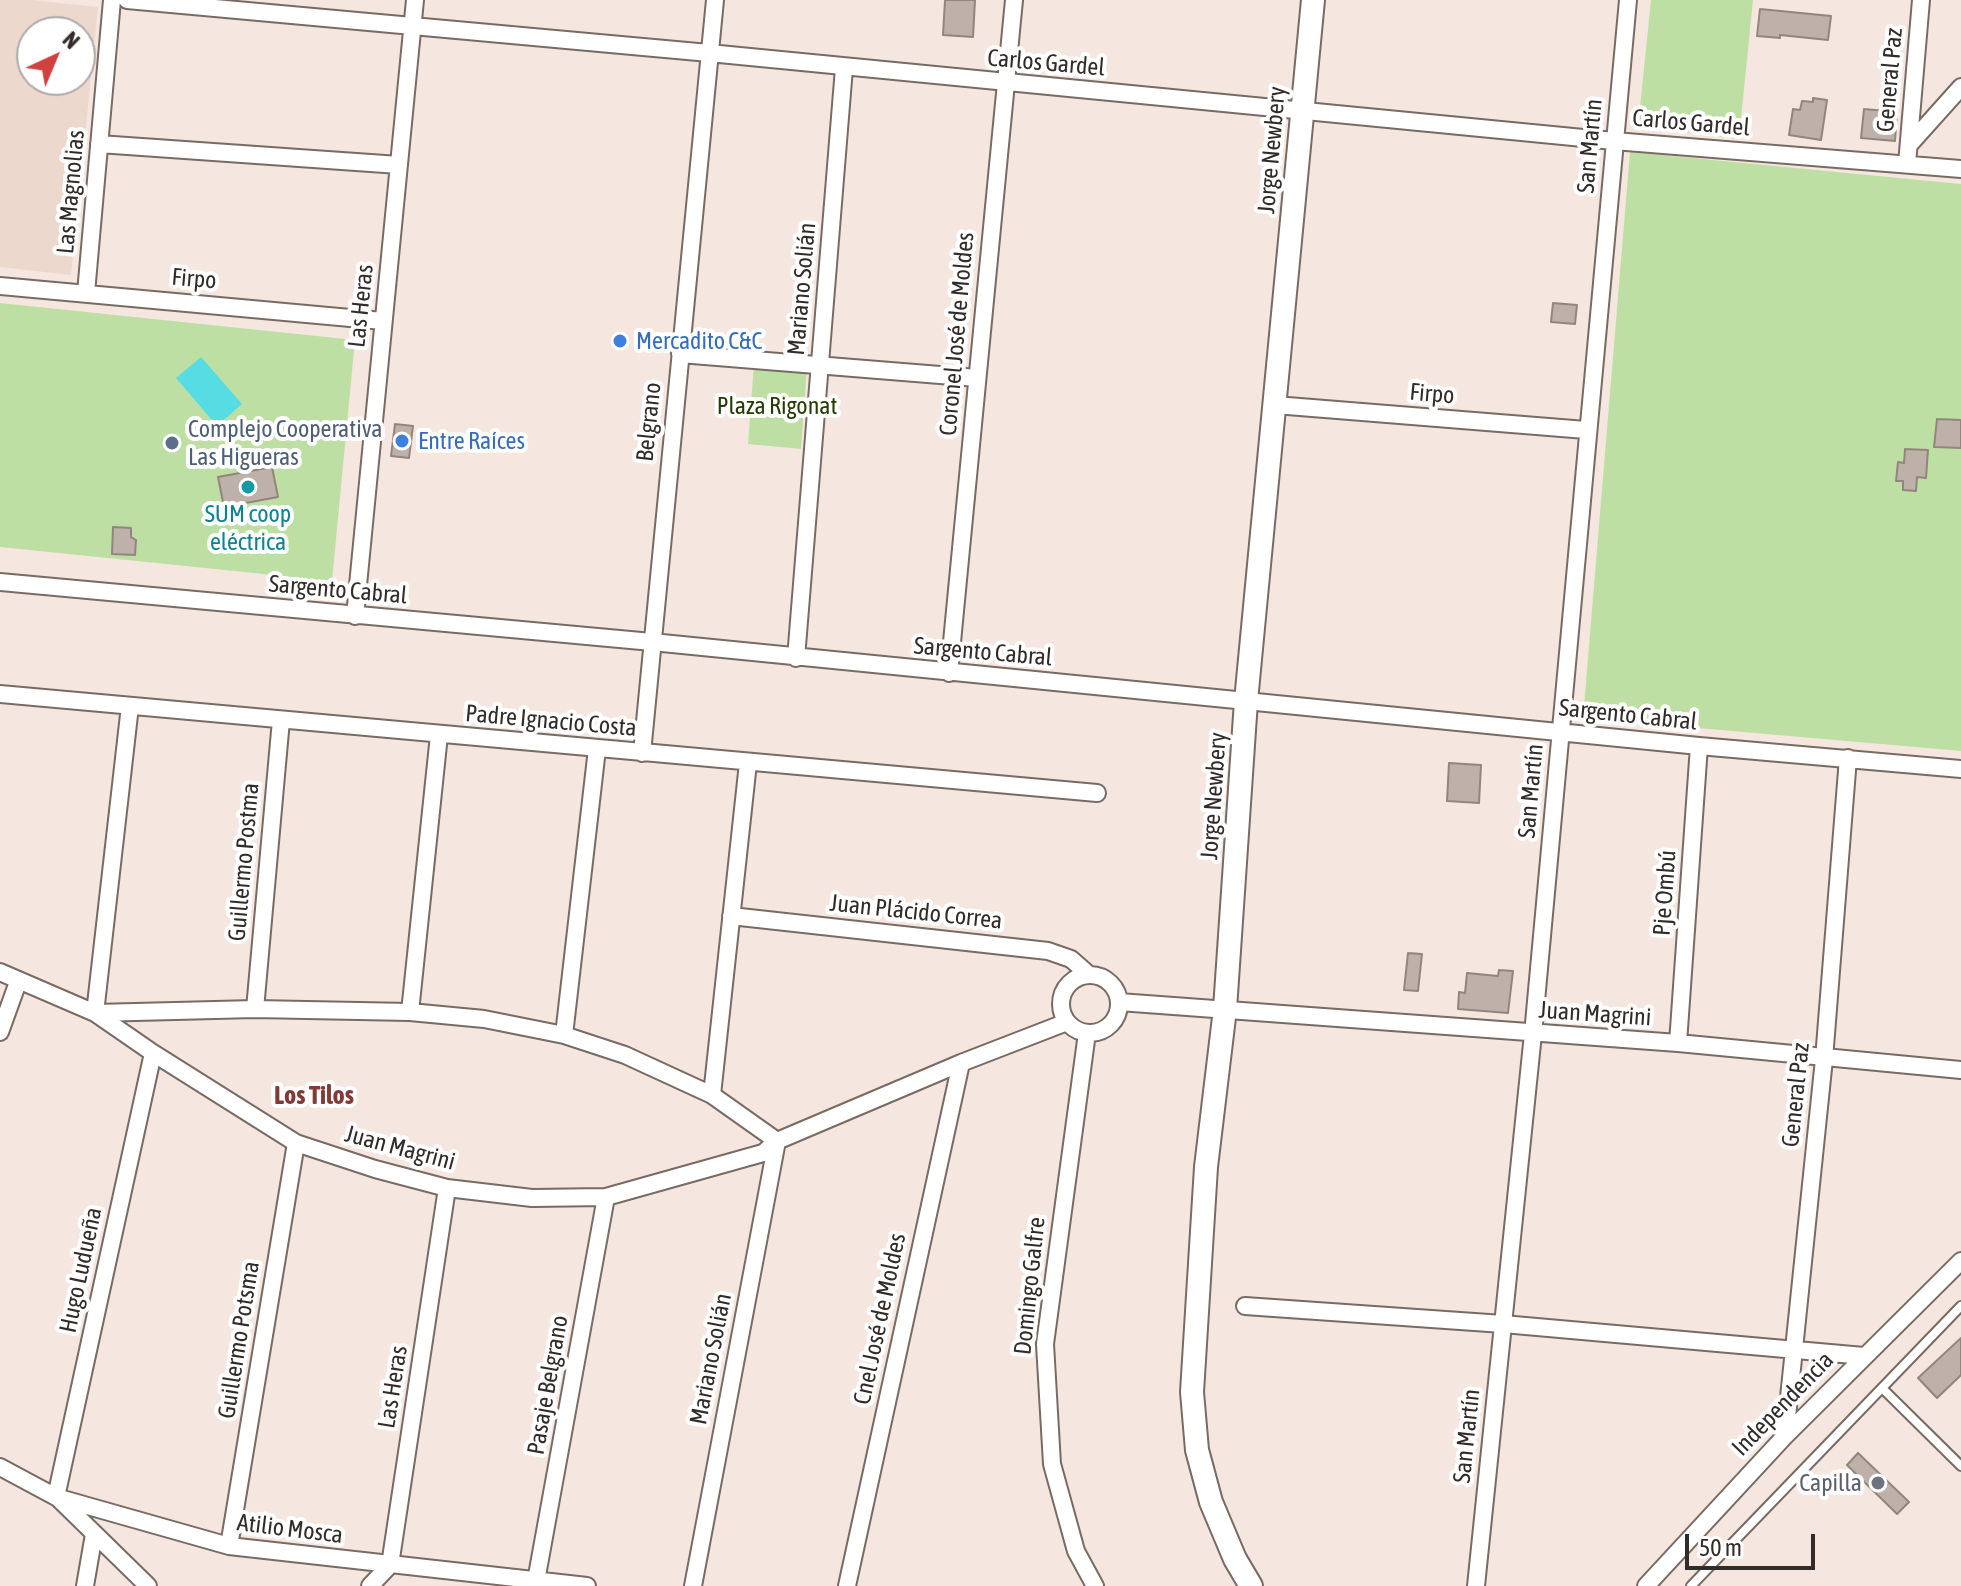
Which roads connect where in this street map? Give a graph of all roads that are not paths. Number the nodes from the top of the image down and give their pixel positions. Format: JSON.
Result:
{"nodes":[{"id":1,"x":112,"y":0,"type":"edge"},
{"id":2,"x":127,"y":0,"type":"edge"},
{"id":3,"x":415,"y":0,"type":"edge"},
{"id":4,"x":715,"y":0,"type":"edge"},
{"id":5,"x":1014,"y":0,"type":"edge"},
{"id":6,"x":1313,"y":0,"type":"edge"},
{"id":7,"x":1628,"y":0,"type":"edge"},
{"id":8,"x":1921,"y":0,"type":"edge"},
{"id":9,"x":213,"y":4,"type":"edge"},
{"id":10,"x":414,"y":27,"type":"junction"},
{"id":11,"x":709,"y":53,"type":"junction"},
{"id":12,"x":844,"y":68,"type":"junction"},
{"id":13,"x":1005,"y":83,"type":"junction"},
{"id":14,"x":1961,"y":87,"type":"edge"},
{"id":15,"x":1302,"y":111,"type":"junction"},
{"id":16,"x":1614,"y":141,"type":"junction"},
{"id":17,"x":99,"y":144,"type":"junction"},
{"id":18,"x":1909,"y":145,"type":"junction"},
{"id":19,"x":1907,"y":164,"type":"junction"},
{"id":20,"x":399,"y":165,"type":"junction"},
{"id":21,"x":1961,"y":169,"type":"edge"},
{"id":22,"x":0,"y":286,"type":"edge"},
{"id":23,"x":86,"y":293,"type":"junction"},
{"id":24,"x":383,"y":321,"type":"junction"},
{"id":25,"x":680,"y":354,"type":"junction"},
{"id":26,"x":820,"y":366,"type":"junction"},
{"id":27,"x":977,"y":378,"type":"junction"},
{"id":28,"x":1275,"y":405,"type":"junction"},
{"id":29,"x":1586,"y":430,"type":"junction"},
{"id":30,"x":0,"y":582,"type":"edge"},
{"id":31,"x":355,"y":616,"type":"junction"},
{"id":32,"x":652,"y":642,"type":"junction"},
{"id":33,"x":796,"y":658,"type":"junction"},
{"id":34,"x":949,"y":673,"type":"junction"},
{"id":35,"x":0,"y":694,"type":"edge"},
{"id":36,"x":1246,"y":701,"type":"junction"},
{"id":37,"x":130,"y":706,"type":"junction"},
{"id":38,"x":281,"y":720,"type":"junction"},
{"id":39,"x":1560,"y":733,"type":"junction"},
{"id":40,"x":439,"y":735,"type":"junction"},
{"id":41,"x":1699,"y":746,"type":"junction"},
{"id":42,"x":597,"y":749,"type":"junction"},
{"id":43,"x":642,"y":753,"type":"junction"},
{"id":44,"x":1848,"y":758,"type":"junction"},
{"id":45,"x":748,"y":763,"type":"junction"},
{"id":46,"x":1961,"y":769,"type":"edge"},
{"id":47,"x":1097,"y":793,"type":"dead end"},
{"id":48,"x":731,"y":916,"type":"junction"},
{"id":49,"x":0,"y":972,"type":"edge"},
{"id":50,"x":1088,"y":974,"type":"junction"},
{"id":51,"x":18,"y":982,"type":"junction"},
{"id":52,"x":1119,"y":1002,"type":"junction"},
{"id":53,"x":255,"y":1009,"type":"junction"},
{"id":54,"x":1225,"y":1009,"type":"junction"},
{"id":55,"x":410,"y":1012,"type":"junction"},
{"id":56,"x":95,"y":1013,"type":"junction"},
{"id":57,"x":1067,"y":1022,"type":"junction"},
{"id":58,"x":0,"y":1032,"type":"edge"},
{"id":59,"x":1087,"y":1033,"type":"junction"},
{"id":60,"x":1533,"y":1034,"type":"junction"},
{"id":61,"x":564,"y":1035,"type":"junction"},
{"id":62,"x":1678,"y":1043,"type":"junction"},
{"id":63,"x":153,"y":1053,"type":"junction"},
{"id":64,"x":1824,"y":1059,"type":"junction"},
{"id":65,"x":961,"y":1063,"type":"junction"},
{"id":66,"x":1961,"y":1070,"type":"edge"},
{"id":67,"x":712,"y":1095,"type":"junction"},
{"id":68,"x":777,"y":1141,"type":"junction"},
{"id":69,"x":296,"y":1143,"type":"junction"},
{"id":70,"x":447,"y":1188,"type":"junction"},
{"id":71,"x":606,"y":1197,"type":"junction"},
{"id":72,"x":1961,"y":1261,"type":"edge"},
{"id":73,"x":1245,"y":1306,"type":"dead end"},
{"id":74,"x":1961,"y":1306,"type":"edge"},
{"id":75,"x":1503,"y":1324,"type":"junction"},
{"id":76,"x":1794,"y":1350,"type":"junction"},
{"id":77,"x":1864,"y":1356,"type":"junction"},
{"id":78,"x":1883,"y":1389,"type":"junction"},
{"id":79,"x":1785,"y":1436,"type":"junction"},
{"id":80,"x":1961,"y":1466,"type":"edge"},
{"id":81,"x":0,"y":1467,"type":"edge"},
{"id":82,"x":56,"y":1497,"type":"junction"},
{"id":83,"x":94,"y":1534,"type":"junction"},
{"id":84,"x":229,"y":1546,"type":"junction"},
{"id":85,"x":390,"y":1565,"type":"junction"},
{"id":86,"x":536,"y":1581,"type":"junction"},
{"id":87,"x":85,"y":1586,"type":"edge"},
{"id":88,"x":148,"y":1586,"type":"edge"},
{"id":89,"x":370,"y":1586,"type":"edge"},
{"id":90,"x":587,"y":1586,"type":"edge"},
{"id":91,"x":693,"y":1586,"type":"edge"},
{"id":92,"x":847,"y":1586,"type":"edge"},
{"id":93,"x":1095,"y":1586,"type":"edge"},
{"id":94,"x":1251,"y":1586,"type":"edge"},
{"id":95,"x":1476,"y":1586,"type":"edge"},
{"id":96,"x":1646,"y":1586,"type":"edge"},
{"id":97,"x":1691,"y":1586,"type":"edge"}],
"edges":[{"from":1,"to":17,"type":"street","name":"Las Magnolias"},
{"from":2,"to":9,"type":"street","name":"Carlos Gardel"},
{"from":3,"to":10,"type":"street","name":"Las Heras"},
{"from":4,"to":11,"type":"street","name":"Belgrano"},
{"from":5,"to":13,"type":"street","name":"Coronel José de Moldes"},
{"from":6,"to":15,"type":"main road","name":"Jorge Newbery"},
{"from":7,"to":16,"type":"street","name":"San Martín"},
{"from":8,"to":18,"type":"street","name":"General Paz"},
{"from":9,"to":10,"type":"street","name":"Carlos Gardel"},
{"from":10,"to":11,"type":"street","name":"Carlos Gardel"},
{"from":10,"to":20,"type":"street","name":"Las Heras"},
{"from":11,"to":12,"type":"street","name":"Carlos Gardel"},
{"from":11,"to":25,"type":"street","name":"Belgrano"},
{"from":12,"to":13,"type":"street","name":"Carlos Gardel"},
{"from":12,"to":26,"type":"street","name":"Mariano Solián"},
{"from":13,"to":15,"type":"street","name":"Carlos Gardel"},
{"from":13,"to":27,"type":"street","name":"Coronel José de Moldes"},
{"from":14,"to":18,"type":"street"},
{"from":15,"to":16,"type":"street","name":"Carlos Gardel"},
{"from":15,"to":28,"type":"main road","name":"Jorge Newbery"},
{"from":16,"to":19,"type":"street","name":"Carlos Gardel"},
{"from":16,"to":29,"type":"street","name":"San Martín"},
{"from":17,"to":20,"type":"street"},
{"from":17,"to":23,"type":"street","name":"Las Magnolias"},
{"from":18,"to":19,"type":"street","name":"General Paz"},
{"from":19,"to":21,"type":"street","name":"Carlos Gardel"},
{"from":20,"to":24,"type":"street","name":"Las Heras"},
{"from":22,"to":23,"type":"street","name":"Firpo"},
{"from":23,"to":24,"type":"street","name":"Firpo"},
{"from":24,"to":31,"type":"street","name":"Las Heras"},
{"from":25,"to":26,"type":"street"},
{"from":25,"to":32,"type":"street","name":"Belgrano"},
{"from":26,"to":27,"type":"street"},
{"from":26,"to":33,"type":"street","name":"Mariano Solián"},
{"from":27,"to":34,"type":"street","name":"Coronel José de Moldes"},
{"from":28,"to":29,"type":"street","name":"Firpo"},
{"from":28,"to":36,"type":"main road","name":"Jorge Newbery"},
{"from":29,"to":39,"type":"street","name":"San Martín"},
{"from":30,"to":31,"type":"street","name":"Sargento Cabral"},
{"from":31,"to":32,"type":"street","name":"Sargento Cabral"},
{"from":32,"to":33,"type":"street","name":"Sargento Cabral"},
{"from":32,"to":43,"type":"street","name":"Belgrano"},
{"from":33,"to":34,"type":"street","name":"Sargento Cabral"},
{"from":34,"to":36,"type":"street","name":"Sargento Cabral"},
{"from":35,"to":37,"type":"street","name":"Padre Ignacio Costa"},
{"from":36,"to":39,"type":"street","name":"Sargento Cabral"},
{"from":36,"to":54,"type":"main road","name":"Jorge Newbery"},
{"from":37,"to":38,"type":"street","name":"Padre Ignacio Costa"},
{"from":37,"to":56,"type":"street"},
{"from":38,"to":40,"type":"street","name":"Padre Ignacio Costa"},
{"from":38,"to":53,"type":"street","name":"Guillermo Postma"},
{"from":39,"to":41,"type":"street","name":"Sargento Cabral"},
{"from":39,"to":60,"type":"street","name":"San Martín"},
{"from":40,"to":42,"type":"street","name":"Padre Ignacio Costa"},
{"from":40,"to":55,"type":"street"},
{"from":41,"to":44,"type":"street","name":"Sargento Cabral"},
{"from":41,"to":62,"type":"street","name":"Pje Ombú"},
{"from":42,"to":43,"type":"street","name":"Padre Ignacio Costa"},
{"from":42,"to":61,"type":"street"},
{"from":43,"to":45,"type":"street","name":"Padre Ignacio Costa"},
{"from":44,"to":46,"type":"street","name":"Sargento Cabral"},
{"from":44,"to":64,"type":"street","name":"General Paz"},
{"from":45,"to":47,"type":"street","name":"Padre Ignacio Costa"},
{"from":45,"to":48,"type":"street"},
{"from":48,"to":50,"type":"street","name":"Juan Plácido Correa"},
{"from":48,"to":67,"type":"street"},
{"from":49,"to":51,"type":"street","name":"Juan Magrini"},
{"from":50,"to":52,"type":"street"},
{"from":50,"to":57,"type":"street"},
{"from":51,"to":56,"type":"street","name":"Juan Magrini"},
{"from":51,"to":58,"type":"street"},
{"from":52,"to":54,"type":"street","name":"Juan Magrini"},
{"from":52,"to":59,"type":"street"},
{"from":53,"to":55,"type":"street"},
{"from":53,"to":56,"type":"street"},
{"from":54,"to":60,"type":"street","name":"Juan Magrini"},
{"from":54,"to":94,"type":"main road","name":"Jorge Newbery"},
{"from":55,"to":61,"type":"street"},
{"from":56,"to":63,"type":"street","name":"Juan Magrini"},
{"from":57,"to":59,"type":"street"},
{"from":57,"to":65,"type":"street","name":"Juan Magrini"},
{"from":59,"to":93,"type":"street","name":"Domingo Galfre"},
{"from":60,"to":62,"type":"street","name":"Juan Magrini"},
{"from":60,"to":75,"type":"street","name":"San Martín"},
{"from":61,"to":67,"type":"street"},
{"from":62,"to":64,"type":"street","name":"Juan Magrini"},
{"from":63,"to":69,"type":"street","name":"Juan Magrini"},
{"from":63,"to":82,"type":"street","name":"Hugo Ludueña"},
{"from":64,"to":66,"type":"street","name":"Juan Magrini"},
{"from":64,"to":76,"type":"street","name":"General Paz"},
{"from":65,"to":68,"type":"street","name":"Juan Magrini"},
{"from":65,"to":92,"type":"street","name":"Cnel José de Moldes"},
{"from":67,"to":68,"type":"street"},
{"from":68,"to":71,"type":"street","name":"Juan Magrini"},
{"from":68,"to":91,"type":"street","name":"Mariano Solián"},
{"from":69,"to":70,"type":"street","name":"Juan Magrini"},
{"from":69,"to":84,"type":"street","name":"Guillermo Potsma"},
{"from":70,"to":71,"type":"street","name":"Juan Magrini"},
{"from":70,"to":85,"type":"street","name":"Las Heras"},
{"from":71,"to":86,"type":"street","name":"Pasaje Belgrano"},
{"from":72,"to":77,"type":"street","name":"Independencia"},
{"from":73,"to":75,"type":"street"},
{"from":74,"to":78,"type":"lane"},
{"from":75,"to":76,"type":"street"},
{"from":75,"to":95,"type":"street","name":"San Martín"},
{"from":76,"to":77,"type":"street"},
{"from":76,"to":79,"type":"street","name":"General Paz"},
{"from":77,"to":79,"type":"street","name":"Independencia"},
{"from":78,"to":80,"type":"lane"},
{"from":78,"to":97,"type":"lane"},
{"from":79,"to":96,"type":"street","name":"Independencia"},
{"from":81,"to":82,"type":"street","name":"Atilio Mosca"},
{"from":82,"to":83,"type":"street"},
{"from":82,"to":84,"type":"street","name":"Atilio Mosca"},
{"from":83,"to":87,"type":"street"},
{"from":83,"to":88,"type":"street"},
{"from":84,"to":85,"type":"street","name":"Atilio Mosca"},
{"from":85,"to":86,"type":"street","name":"Atilio Mosca"},
{"from":85,"to":89,"type":"street"},
{"from":86,"to":90,"type":"street","name":"Atilio Mosca"}]}
